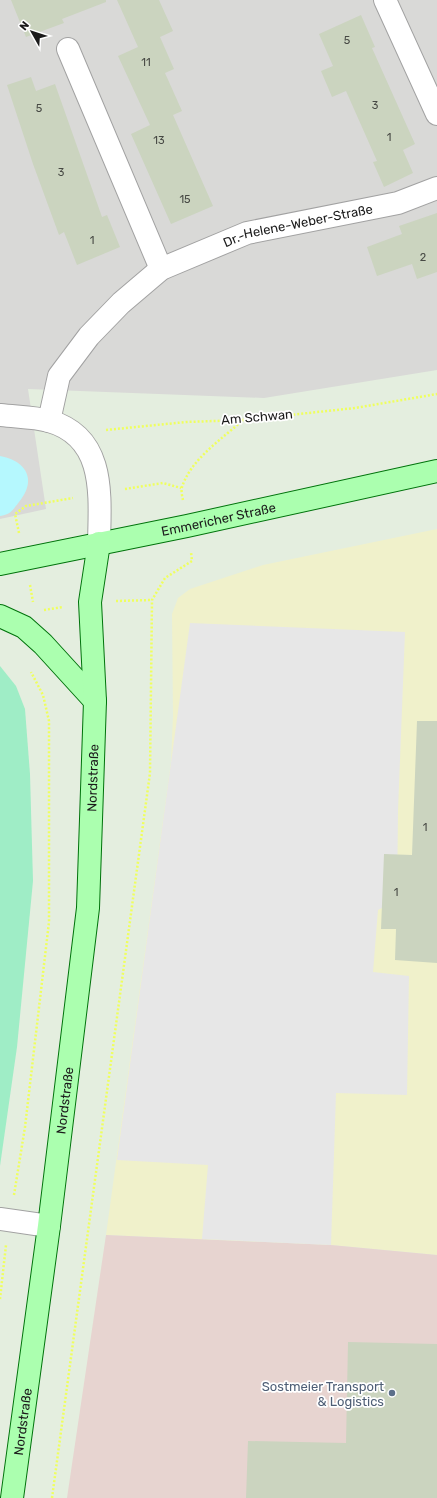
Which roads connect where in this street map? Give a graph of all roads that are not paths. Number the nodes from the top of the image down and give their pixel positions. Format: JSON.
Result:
{"nodes":[{"id":1,"x":385,"y":0,"type":"edge"},
{"id":2,"x":68,"y":49,"type":"dead end"},
{"id":3,"x":437,"y":114,"type":"edge"},
{"id":4,"x":437,"y":188,"type":"edge"},
{"id":5,"x":161,"y":269,"type":"junction"},
{"id":6,"x":0,"y":415,"type":"edge"},
{"id":7,"x":49,"y":421,"type":"junction"},
{"id":8,"x":437,"y":471,"type":"edge"},
{"id":9,"x":98,"y":542,"type":"junction"},
{"id":10,"x":0,"y":564,"type":"edge"},
{"id":11,"x":0,"y":616,"type":"edge"},
{"id":12,"x":95,"y":701,"type":"junction"},
{"id":13,"x":5,"y":1220,"type":"edge"},
{"id":14,"x":49,"y":1226,"type":"junction"},
{"id":15,"x":12,"y":1498,"type":"edge"}],
"edges":[{"from":1,"to":3,"type":"street"},
{"from":2,"to":5,"type":"street"},
{"from":4,"to":5,"type":"street","name":"Dr.-Helene-Weber-Straße"},
{"from":5,"to":7,"type":"street","name":"Dr.-Helene-Weber-Straße"},
{"from":6,"to":7,"type":"street"},
{"from":7,"to":9,"type":"street"},
{"from":8,"to":9,"type":"street","name":"Emmericher Straße"},
{"from":9,"to":10,"type":"street","name":"Emmericher Straße"},
{"from":9,"to":12,"type":"street","name":"Nordstraße"},
{"from":11,"to":12,"type":"street"},
{"from":12,"to":14,"type":"street","name":"Nordstraße"},
{"from":13,"to":14,"type":"street"},
{"from":14,"to":15,"type":"street","name":"Nordstraße"}]}
